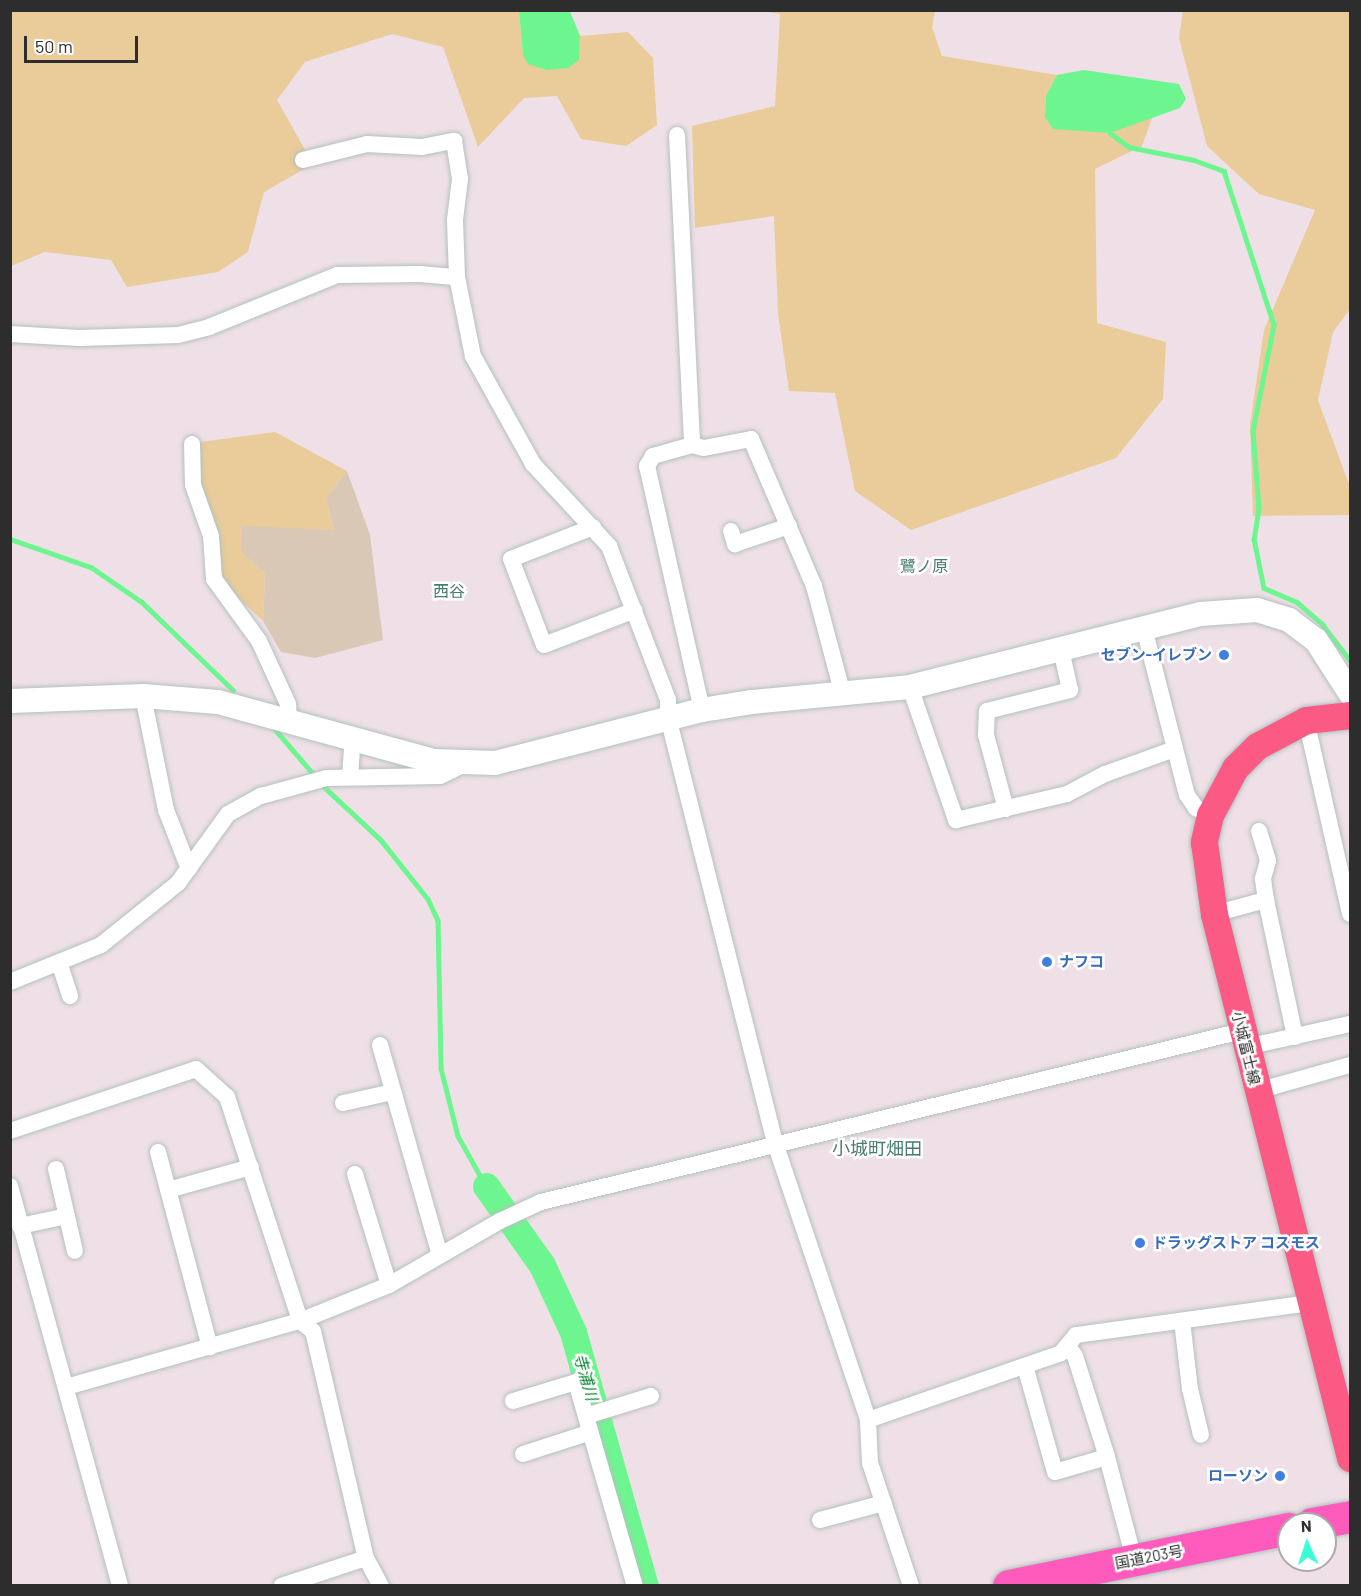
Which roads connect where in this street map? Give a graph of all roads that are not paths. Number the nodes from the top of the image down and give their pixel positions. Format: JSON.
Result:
{"nodes":[{"id":1,"x":677,"y":135,"type":"dead end"},
{"id":2,"x":303,"y":160,"type":"dead end"},
{"id":3,"x":457,"y":278,"type":"junction"},
{"id":4,"x":10,"y":334,"type":"edge"},
{"id":5,"x":192,"y":444,"type":"dead end"},
{"id":6,"x":692,"y":446,"type":"junction"},
{"id":7,"x":789,"y":526,"type":"junction"},
{"id":8,"x":593,"y":527,"type":"junction"},
{"id":9,"x":731,"y":531,"type":"dead end"},
{"id":10,"x":635,"y":610,"type":"junction"},
{"id":11,"x":1144,"y":628,"type":"junction"},
{"id":12,"x":1061,"y":649,"type":"junction"},
{"id":13,"x":910,"y":687,"type":"junction"},
{"id":14,"x":1350,"y":693,"type":"edge"},
{"id":15,"x":843,"y":695,"type":"junction"},
{"id":16,"x":143,"y":696,"type":"junction"},
{"id":17,"x":10,"y":701,"type":"edge"},
{"id":18,"x":702,"y":710,"type":"junction"},
{"id":19,"x":1350,"y":715,"type":"edge"},
{"id":20,"x":668,"y":717,"type":"junction"},
{"id":21,"x":289,"y":719,"type":"junction"},
{"id":22,"x":1306,"y":720,"type":"junction"},
{"id":23,"x":353,"y":738,"type":"junction"},
{"id":24,"x":1175,"y":749,"type":"junction"},
{"id":25,"x":465,"y":764,"type":"junction"},
{"id":26,"x":351,"y":777,"type":"junction"},
{"id":27,"x":1006,"y":809,"type":"junction"},
{"id":28,"x":1210,"y":815,"type":"junction"},
{"id":29,"x":1259,"y":831,"type":"dead end"},
{"id":30,"x":189,"y":869,"type":"junction"},
{"id":31,"x":1348,"y":885,"type":"edge"},
{"id":32,"x":1266,"y":900,"type":"junction"},
{"id":33,"x":1214,"y":914,"type":"junction"},
{"id":34,"x":1350,"y":914,"type":"edge"},
{"id":35,"x":59,"y":962,"type":"junction"},
{"id":36,"x":10,"y":982,"type":"edge"},
{"id":37,"x":70,"y":996,"type":"dead end"},
{"id":38,"x":1350,"y":1024,"type":"edge"},
{"id":39,"x":1295,"y":1037,"type":"junction"},
{"id":40,"x":1244,"y":1039,"type":"junction"},
{"id":41,"x":380,"y":1045,"type":"dead end"},
{"id":42,"x":1350,"y":1065,"type":"edge"},
{"id":43,"x":1257,"y":1091,"type":"junction"},
{"id":44,"x":393,"y":1092,"type":"junction"},
{"id":45,"x":343,"y":1103,"type":"dead end"},
{"id":46,"x":10,"y":1131,"type":"edge"},
{"id":47,"x":775,"y":1143,"type":"junction"},
{"id":48,"x":158,"y":1152,"type":"dead end"},
{"id":49,"x":251,"y":1167,"type":"junction"},
{"id":50,"x":56,"y":1169,"type":"dead end"},
{"id":51,"x":355,"y":1174,"type":"dead end"},
{"id":52,"x":10,"y":1186,"type":"edge"},
{"id":53,"x":168,"y":1190,"type":"junction"},
{"id":54,"x":67,"y":1216,"type":"junction"},
{"id":55,"x":20,"y":1226,"type":"junction"},
{"id":56,"x":75,"y":1251,"type":"dead end"},
{"id":57,"x":440,"y":1255,"type":"junction"},
{"id":58,"x":389,"y":1285,"type":"junction"},
{"id":59,"x":1311,"y":1302,"type":"junction"},
{"id":60,"x":1182,"y":1321,"type":"junction"},
{"id":61,"x":300,"y":1322,"type":"junction"},
{"id":62,"x":1068,"y":1346,"type":"junction"},
{"id":63,"x":210,"y":1347,"type":"junction"},
{"id":64,"x":1025,"y":1365,"type":"junction"},
{"id":65,"x":66,"y":1387,"type":"junction"},
{"id":66,"x":651,"y":1396,"type":"dead end"},
{"id":67,"x":513,"y":1401,"type":"dead end"},
{"id":68,"x":868,"y":1420,"type":"junction"},
{"id":69,"x":589,"y":1424,"type":"junction"},
{"id":70,"x":1201,"y":1436,"type":"dead end"},
{"id":71,"x":523,"y":1454,"type":"dead end"},
{"id":72,"x":1107,"y":1457,"type":"junction"},
{"id":73,"x":1350,"y":1458,"type":"edge"},
{"id":74,"x":884,"y":1503,"type":"junction"},
{"id":75,"x":820,"y":1520,"type":"dead end"},
{"id":76,"x":1277,"y":1531,"type":"edge"},
{"id":77,"x":366,"y":1558,"type":"junction"},
{"id":78,"x":1134,"y":1559,"type":"junction"},
{"id":79,"x":120,"y":1586,"type":"edge"},
{"id":80,"x":281,"y":1586,"type":"edge"},
{"id":81,"x":381,"y":1586,"type":"edge"},
{"id":82,"x":635,"y":1586,"type":"edge"},
{"id":83,"x":911,"y":1586,"type":"edge"},
{"id":84,"x":1009,"y":1586,"type":"edge"}],
"edges":[{"from":1,"to":6,"type":"street"},
{"from":2,"to":3,"type":"street"},
{"from":3,"to":4,"type":"street"},
{"from":3,"to":8,"type":"street"},
{"from":5,"to":21,"type":"street"},
{"from":6,"to":7,"type":"street"},
{"from":6,"to":18,"type":"street"},
{"from":7,"to":9,"type":"street"},
{"from":7,"to":15,"type":"street"},
{"from":8,"to":10,"type":"street"},
{"from":8,"to":10,"type":"street"},
{"from":10,"to":20,"type":"street"},
{"from":11,"to":12,"type":"street"},
{"from":11,"to":14,"type":"street"},
{"from":11,"to":24,"type":"street"},
{"from":12,"to":13,"type":"street"},
{"from":12,"to":27,"type":"street"},
{"from":13,"to":15,"type":"street"},
{"from":13,"to":27,"type":"street"},
{"from":15,"to":18,"type":"street"},
{"from":16,"to":17,"type":"street"},
{"from":16,"to":21,"type":"street"},
{"from":16,"to":30,"type":"street"},
{"from":18,"to":20,"type":"street"},
{"from":19,"to":22,"type":"main road","name":"小城富士線"},
{"from":20,"to":25,"type":"street"},
{"from":20,"to":47,"type":"street"},
{"from":21,"to":23,"type":"street"},
{"from":22,"to":28,"type":"main road","name":"小城富士線"},
{"from":22,"to":31,"type":"street"},
{"from":23,"to":25,"type":"street"},
{"from":23,"to":26,"type":"street"},
{"from":24,"to":27,"type":"street"},
{"from":24,"to":28,"type":"street"},
{"from":25,"to":26,"type":"street"},
{"from":26,"to":30,"type":"street"},
{"from":28,"to":33,"type":"main road","name":"小城富士線"},
{"from":29,"to":32,"type":"street"},
{"from":30,"to":35,"type":"street"},
{"from":31,"to":34,"type":"street"},
{"from":32,"to":33,"type":"street"},
{"from":32,"to":39,"type":"street"},
{"from":33,"to":40,"type":"main road","name":"小城富士線"},
{"from":35,"to":36,"type":"street"},
{"from":35,"to":37,"type":"street"},
{"from":38,"to":39,"type":"street"},
{"from":39,"to":40,"type":"street"},
{"from":40,"to":43,"type":"main road","name":"小城富士線"},
{"from":40,"to":47,"type":"street"},
{"from":41,"to":44,"type":"street"},
{"from":42,"to":43,"type":"street"},
{"from":43,"to":59,"type":"main road","name":"小城富士線"},
{"from":44,"to":45,"type":"street"},
{"from":44,"to":57,"type":"street"},
{"from":46,"to":49,"type":"street"},
{"from":47,"to":57,"type":"street"},
{"from":47,"to":68,"type":"street"},
{"from":48,"to":53,"type":"street"},
{"from":49,"to":53,"type":"street"},
{"from":49,"to":61,"type":"street"},
{"from":50,"to":54,"type":"street"},
{"from":51,"to":58,"type":"street"},
{"from":52,"to":55,"type":"street"},
{"from":53,"to":63,"type":"street"},
{"from":54,"to":55,"type":"street"},
{"from":54,"to":56,"type":"street"},
{"from":55,"to":65,"type":"street"},
{"from":57,"to":58,"type":"street"},
{"from":58,"to":61,"type":"street"},
{"from":59,"to":60,"type":"street"},
{"from":59,"to":73,"type":"main road","name":"小城富士線"},
{"from":60,"to":62,"type":"street"},
{"from":60,"to":70,"type":"street"},
{"from":61,"to":63,"type":"street"},
{"from":61,"to":77,"type":"street"},
{"from":62,"to":64,"type":"street"},
{"from":62,"to":72,"type":"street"},
{"from":63,"to":65,"type":"street"},
{"from":64,"to":68,"type":"street"},
{"from":64,"to":72,"type":"street"},
{"from":65,"to":79,"type":"street"},
{"from":66,"to":69,"type":"street"},
{"from":67,"to":69,"type":"street"},
{"from":68,"to":74,"type":"street"},
{"from":69,"to":71,"type":"street"},
{"from":69,"to":82,"type":"street"},
{"from":72,"to":78,"type":"street"},
{"from":74,"to":75,"type":"street"},
{"from":74,"to":83,"type":"street"},
{"from":76,"to":78,"type":"highway","name":"国道203号"},
{"from":77,"to":80,"type":"street"},
{"from":77,"to":81,"type":"street"},
{"from":78,"to":84,"type":"highway","name":"国道203号"}]}
